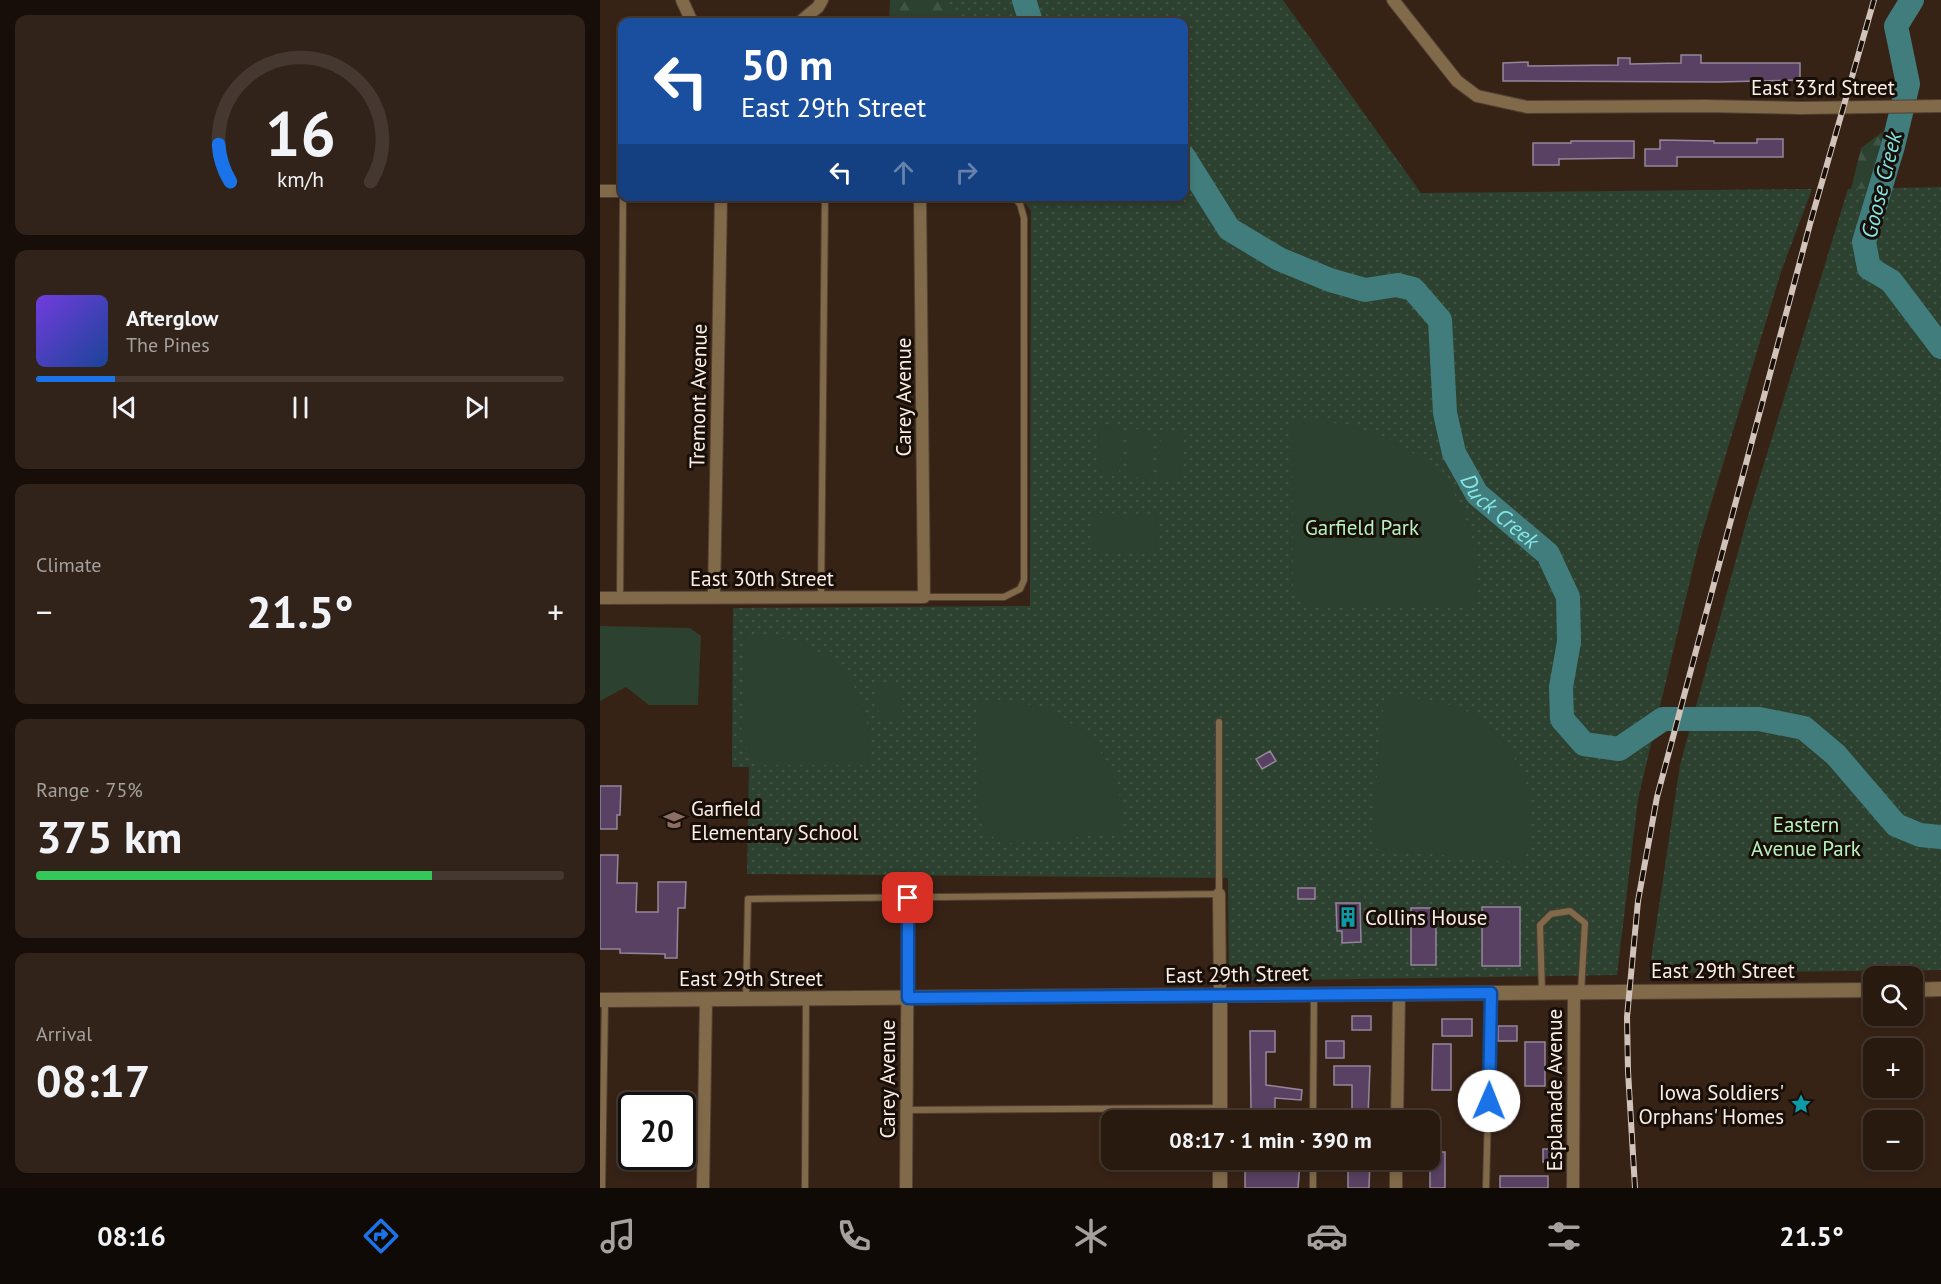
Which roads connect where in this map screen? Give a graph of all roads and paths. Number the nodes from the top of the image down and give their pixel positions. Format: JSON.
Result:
{"nodes":[{"id":1,"x":682,"y":0,"type":"edge"},
{"id":2,"x":822,"y":0,"type":"edge"},
{"id":3,"x":1393,"y":0,"type":"edge"},
{"id":4,"x":690,"y":18,"type":"edge"},
{"id":5,"x":806,"y":18,"type":"edge"},
{"id":6,"x":1941,"y":106,"type":"edge"},
{"id":7,"x":618,"y":191,"type":"edge"},
{"id":8,"x":600,"y":192,"type":"edge"},
{"id":9,"x":623,"y":201,"type":"edge"},
{"id":10,"x":721,"y":201,"type":"edge"},
{"id":11,"x":825,"y":201,"type":"edge"},
{"id":12,"x":920,"y":201,"type":"edge"},
{"id":13,"x":1017,"y":201,"type":"edge"},
{"id":14,"x":714,"y":597,"type":"junction"},
{"id":15,"x":821,"y":597,"type":"junction"},
{"id":16,"x":924,"y":597,"type":"junction"},
{"id":17,"x":600,"y":598,"type":"edge"},
{"id":18,"x":620,"y":598,"type":"junction"},
{"id":19,"x":1219,"y":722,"type":"dead end"},
{"id":20,"x":1220,"y":894,"type":"junction"},
{"id":21,"x":908,"y":898,"type":"junction"},
{"id":22,"x":1941,"y":989,"type":"edge"},
{"id":23,"x":1863,"y":990,"type":"edge"},
{"id":24,"x":1923,"y":990,"type":"edge"},
{"id":25,"x":1578,"y":992,"type":"junction"},
{"id":26,"x":1491,"y":993,"type":"junction"},
{"id":27,"x":1542,"y":993,"type":"junction"},
{"id":28,"x":1399,"y":994,"type":"junction"},
{"id":29,"x":1314,"y":995,"type":"junction"},
{"id":30,"x":1220,"y":996,"type":"junction"},
{"id":31,"x":746,"y":998,"type":"junction"},
{"id":32,"x":806,"y":998,"type":"junction"},
{"id":33,"x":908,"y":998,"type":"junction"},
{"id":34,"x":706,"y":999,"type":"junction"},
{"id":35,"x":602,"y":1000,"type":"edge"},
{"id":36,"x":907,"y":1110,"type":"junction"},
{"id":37,"x":1220,"y":1110,"type":"edge"},
{"id":38,"x":1313,"y":1110,"type":"edge"},
{"id":39,"x":1397,"y":1110,"type":"edge"},
{"id":40,"x":1101,"y":1112,"type":"edge"},
{"id":41,"x":1220,"y":1170,"type":"edge"},
{"id":42,"x":1313,"y":1170,"type":"edge"},
{"id":43,"x":1396,"y":1170,"type":"edge"},
{"id":44,"x":602,"y":1188,"type":"edge"},
{"id":45,"x":703,"y":1188,"type":"edge"},
{"id":46,"x":805,"y":1188,"type":"edge"},
{"id":47,"x":906,"y":1188,"type":"edge"},
{"id":48,"x":1220,"y":1188,"type":"edge"},
{"id":49,"x":1313,"y":1188,"type":"edge"},
{"id":50,"x":1396,"y":1188,"type":"edge"},
{"id":51,"x":1486,"y":1188,"type":"edge"},
{"id":52,"x":1573,"y":1188,"type":"edge"}],
"edges":[{"from":1,"to":4,"type":"street"},
{"from":2,"to":5,"type":"street"},
{"from":3,"to":6,"type":"street","name":"East 33rd Street"},
{"from":7,"to":8,"type":"street"},
{"from":9,"to":18,"type":"lane"},
{"from":10,"to":14,"type":"street","name":"Tremont Avenue"},
{"from":11,"to":15,"type":"lane"},
{"from":12,"to":16,"type":"street","name":"Carey Avenue"},
{"from":13,"to":16,"type":"lane"},
{"from":14,"to":15,"type":"street","name":"East 30th Street"},
{"from":14,"to":18,"type":"street","name":"East 30th Street"},
{"from":15,"to":16,"type":"street","name":"East 30th Street"},
{"from":17,"to":18,"type":"street","name":"East 30th Street"},
{"from":19,"to":20,"type":"lane"},
{"from":20,"to":21,"type":"lane"},
{"from":20,"to":30,"type":"street"},
{"from":21,"to":31,"type":"lane"},
{"from":21,"to":33,"type":"street","name":"Carey Avenue"},
{"from":22,"to":24,"type":"street"},
{"from":23,"to":25,"type":"street","name":"East 29th Street"},
{"from":25,"to":27,"type":"street","name":"East 29th Street"},
{"from":25,"to":27,"type":"lane"},
{"from":25,"to":52,"type":"street","name":"Esplanade Avenue"},
{"from":26,"to":27,"type":"street","name":"East 29th Street"},
{"from":26,"to":28,"type":"street","name":"East 29th Street"},
{"from":26,"to":51,"type":"lane"},
{"from":28,"to":29,"type":"street","name":"East 29th Street"},
{"from":28,"to":39,"type":"street"},
{"from":29,"to":30,"type":"street","name":"East 29th Street"},
{"from":29,"to":38,"type":"lane"},
{"from":30,"to":33,"type":"street","name":"East 29th Street"},
{"from":30,"to":37,"type":"street"},
{"from":31,"to":32,"type":"street","name":"East 29th Street"},
{"from":31,"to":34,"type":"street","name":"East 29th Street"},
{"from":32,"to":33,"type":"street","name":"East 29th Street"},
{"from":32,"to":46,"type":"lane"},
{"from":33,"to":36,"type":"street","name":"Carey Avenue"},
{"from":34,"to":35,"type":"street","name":"East 29th Street"},
{"from":34,"to":45,"type":"street"},
{"from":35,"to":44,"type":"lane"},
{"from":36,"to":40,"type":"lane"},
{"from":36,"to":47,"type":"street","name":"Carey Avenue"},
{"from":41,"to":48,"type":"street"},
{"from":42,"to":49,"type":"lane"},
{"from":43,"to":50,"type":"street"}]}
